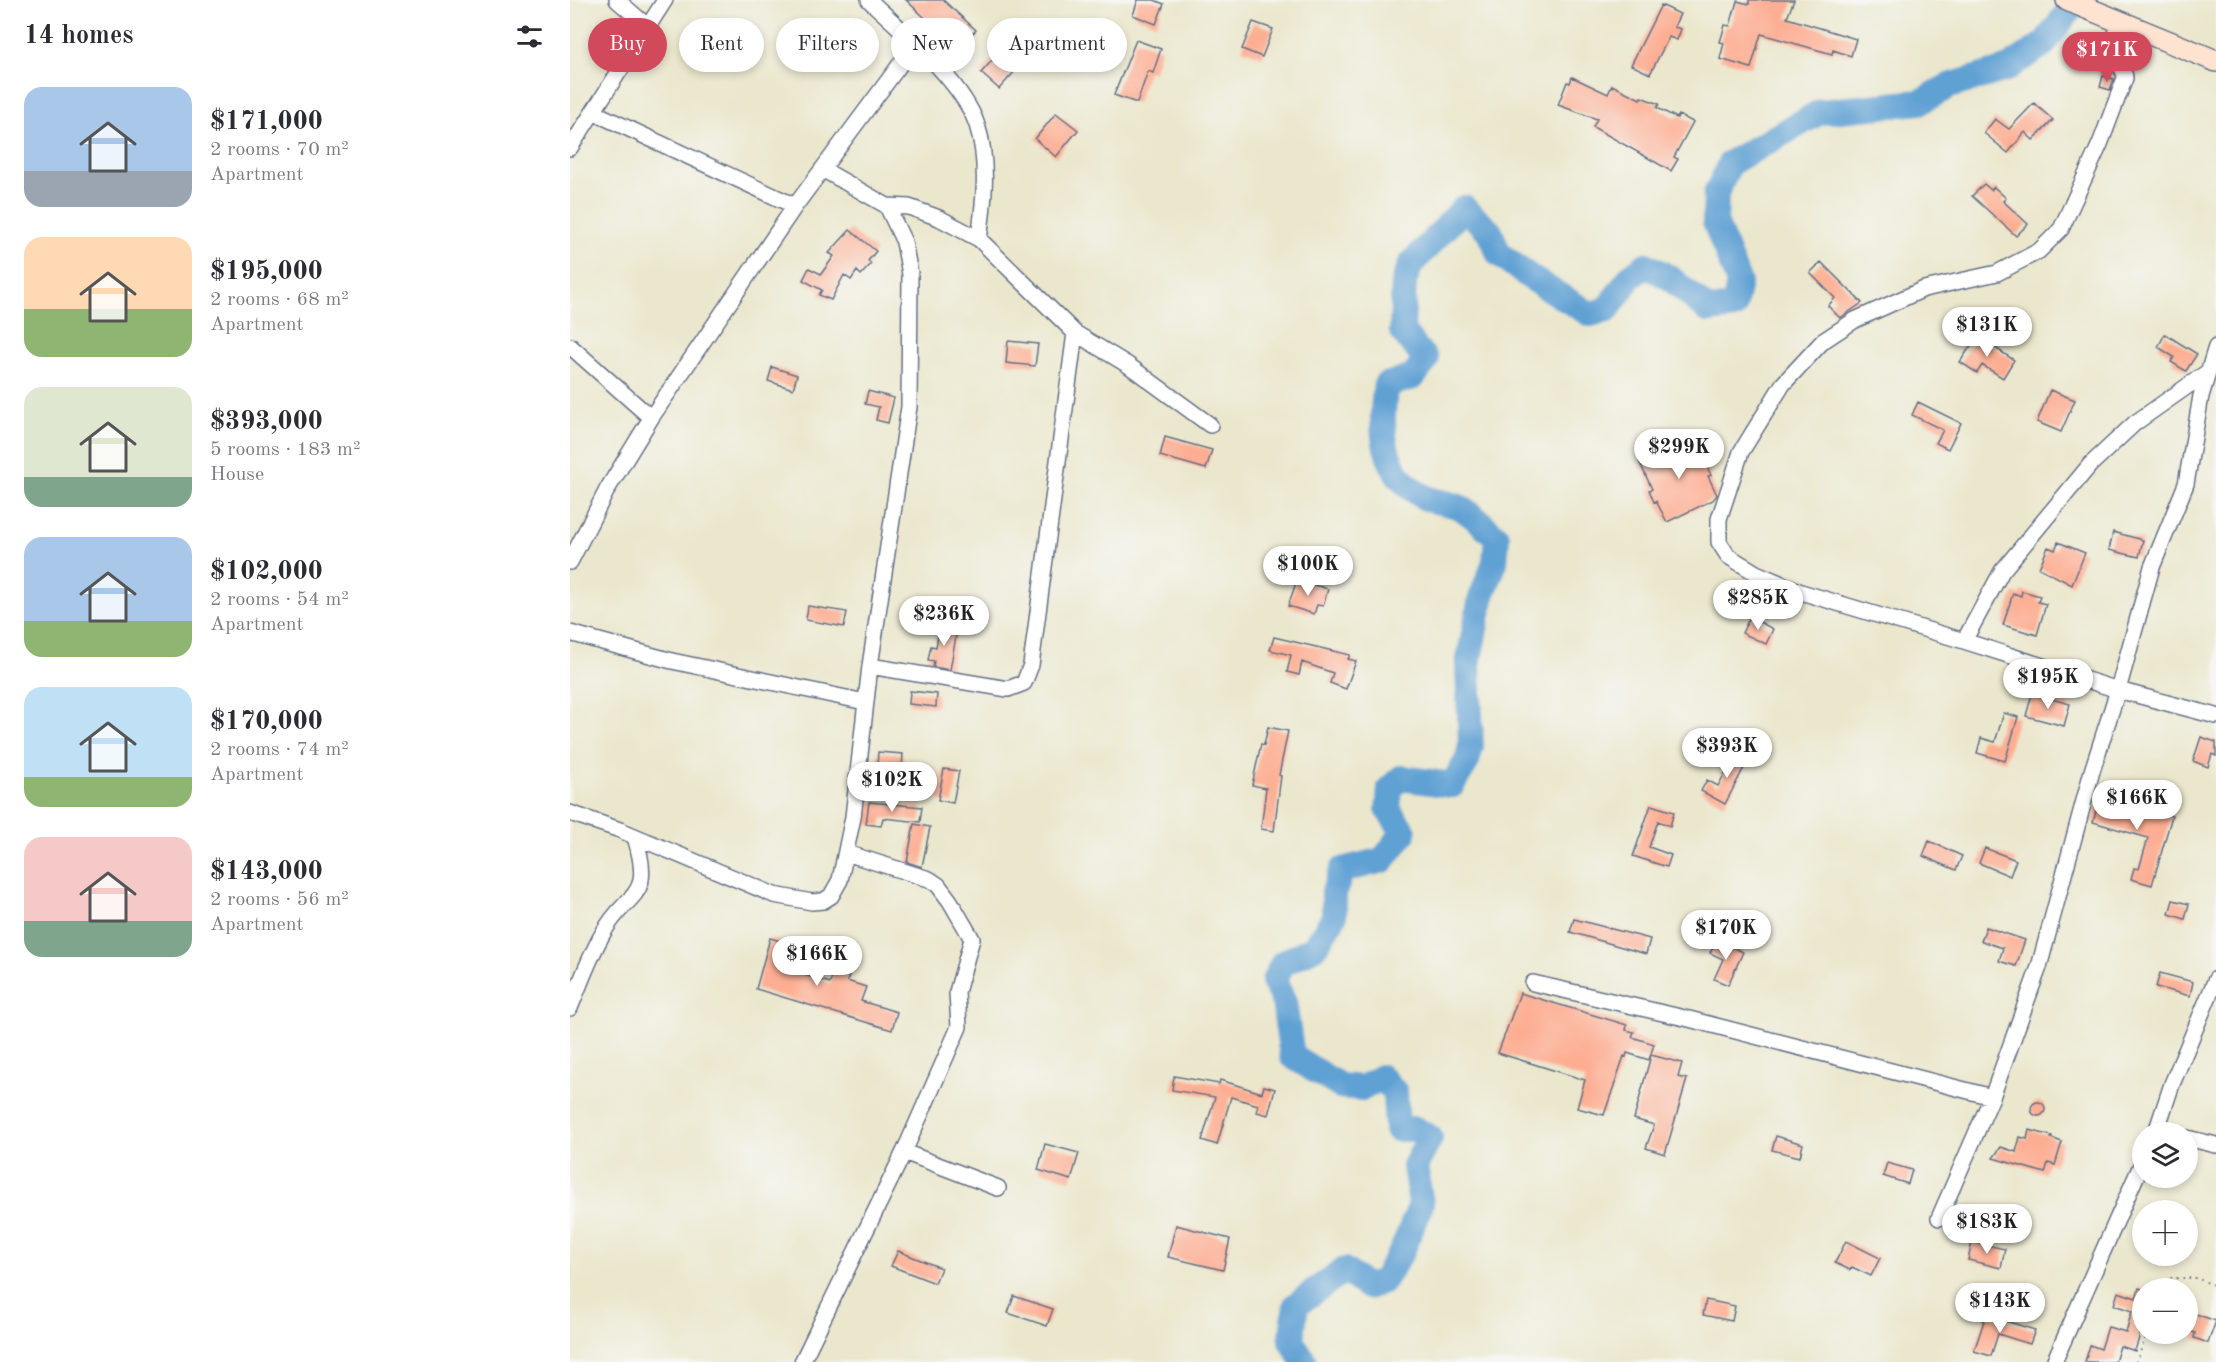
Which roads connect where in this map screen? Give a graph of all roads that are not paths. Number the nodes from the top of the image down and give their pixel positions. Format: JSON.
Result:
{"nodes":[{"id":1,"x":617,"y":0,"type":"edge"},
{"id":2,"x":665,"y":0,"type":"edge"},
{"id":3,"x":870,"y":0,"type":"edge"},
{"id":4,"x":2067,"y":0,"type":"edge"},
{"id":5,"x":638,"y":18,"type":"edge"},
{"id":6,"x":654,"y":18,"type":"edge"},
{"id":7,"x":891,"y":20,"type":"edge"},
{"id":8,"x":2119,"y":21,"type":"junction"},
{"id":9,"x":2216,"y":61,"type":"edge"},
{"id":10,"x":619,"y":72,"type":"edge"},
{"id":11,"x":895,"y":72,"type":"edge"},
{"id":12,"x":941,"y":72,"type":"edge"},
{"id":13,"x":593,"y":112,"type":"junction"},
{"id":14,"x":570,"y":147,"type":"edge"},
{"id":15,"x":824,"y":170,"type":"junction"},
{"id":16,"x":795,"y":206,"type":"junction"},
{"id":17,"x":887,"y":206,"type":"junction"},
{"id":18,"x":980,"y":239,"type":"junction"},
{"id":19,"x":1075,"y":333,"type":"junction"},
{"id":20,"x":570,"y":346,"type":"edge"},
{"id":21,"x":2216,"y":347,"type":"edge"},
{"id":22,"x":2209,"y":371,"type":"junction"},
{"id":23,"x":651,"y":418,"type":"junction"},
{"id":24,"x":1210,"y":424,"type":"dead end"},
{"id":25,"x":570,"y":562,"type":"edge"},
{"id":26,"x":570,"y":633,"type":"edge"},
{"id":27,"x":1964,"y":640,"type":"junction"},
{"id":28,"x":870,"y":666,"type":"junction"},
{"id":29,"x":2118,"y":690,"type":"junction"},
{"id":30,"x":866,"y":702,"type":"junction"},
{"id":31,"x":2216,"y":716,"type":"edge"},
{"id":32,"x":570,"y":813,"type":"edge"},
{"id":33,"x":635,"y":837,"type":"junction"},
{"id":34,"x":846,"y":853,"type":"junction"},
{"id":35,"x":2216,"y":979,"type":"edge"},
{"id":36,"x":1533,"y":983,"type":"dead end"},
{"id":37,"x":570,"y":1008,"type":"edge"},
{"id":38,"x":1992,"y":1097,"type":"junction"},
{"id":39,"x":2162,"y":1122,"type":"edge"},
{"id":40,"x":2198,"y":1141,"type":"edge"},
{"id":41,"x":2216,"y":1145,"type":"edge"},
{"id":42,"x":904,"y":1152,"type":"junction"},
{"id":43,"x":2132,"y":1185,"type":"edge"},
{"id":44,"x":998,"y":1188,"type":"dead end"},
{"id":45,"x":1940,"y":1218,"type":"dead end"},
{"id":46,"x":802,"y":1362,"type":"edge"},
{"id":47,"x":2054,"y":1362,"type":"edge"}],
"edges":[{"from":1,"to":5,"type":"street"},
{"from":2,"to":6,"type":"street"},
{"from":3,"to":7,"type":"street"},
{"from":4,"to":8,"type":"main road"},
{"from":8,"to":9,"type":"main road"},
{"from":8,"to":27,"type":"street"},
{"from":10,"to":13,"type":"street"},
{"from":11,"to":15,"type":"street"},
{"from":12,"to":18,"type":"street"},
{"from":13,"to":14,"type":"street"},
{"from":13,"to":16,"type":"street"},
{"from":15,"to":16,"type":"street"},
{"from":15,"to":17,"type":"street"},
{"from":16,"to":23,"type":"street"},
{"from":17,"to":18,"type":"street"},
{"from":17,"to":28,"type":"street"},
{"from":18,"to":19,"type":"street"},
{"from":19,"to":24,"type":"street"},
{"from":19,"to":28,"type":"street"},
{"from":20,"to":23,"type":"street"},
{"from":21,"to":22,"type":"street"},
{"from":22,"to":27,"type":"street"},
{"from":22,"to":29,"type":"street"},
{"from":23,"to":25,"type":"street"},
{"from":26,"to":30,"type":"street"},
{"from":27,"to":29,"type":"street"},
{"from":28,"to":30,"type":"street"},
{"from":29,"to":31,"type":"street"},
{"from":29,"to":38,"type":"street"},
{"from":30,"to":34,"type":"street"},
{"from":32,"to":33,"type":"street"},
{"from":33,"to":34,"type":"street"},
{"from":33,"to":37,"type":"street"},
{"from":34,"to":42,"type":"street"},
{"from":35,"to":39,"type":"street"},
{"from":36,"to":38,"type":"street"},
{"from":38,"to":45,"type":"street"},
{"from":40,"to":41,"type":"street"},
{"from":42,"to":44,"type":"street"},
{"from":42,"to":46,"type":"street"},
{"from":43,"to":47,"type":"street"}]}
